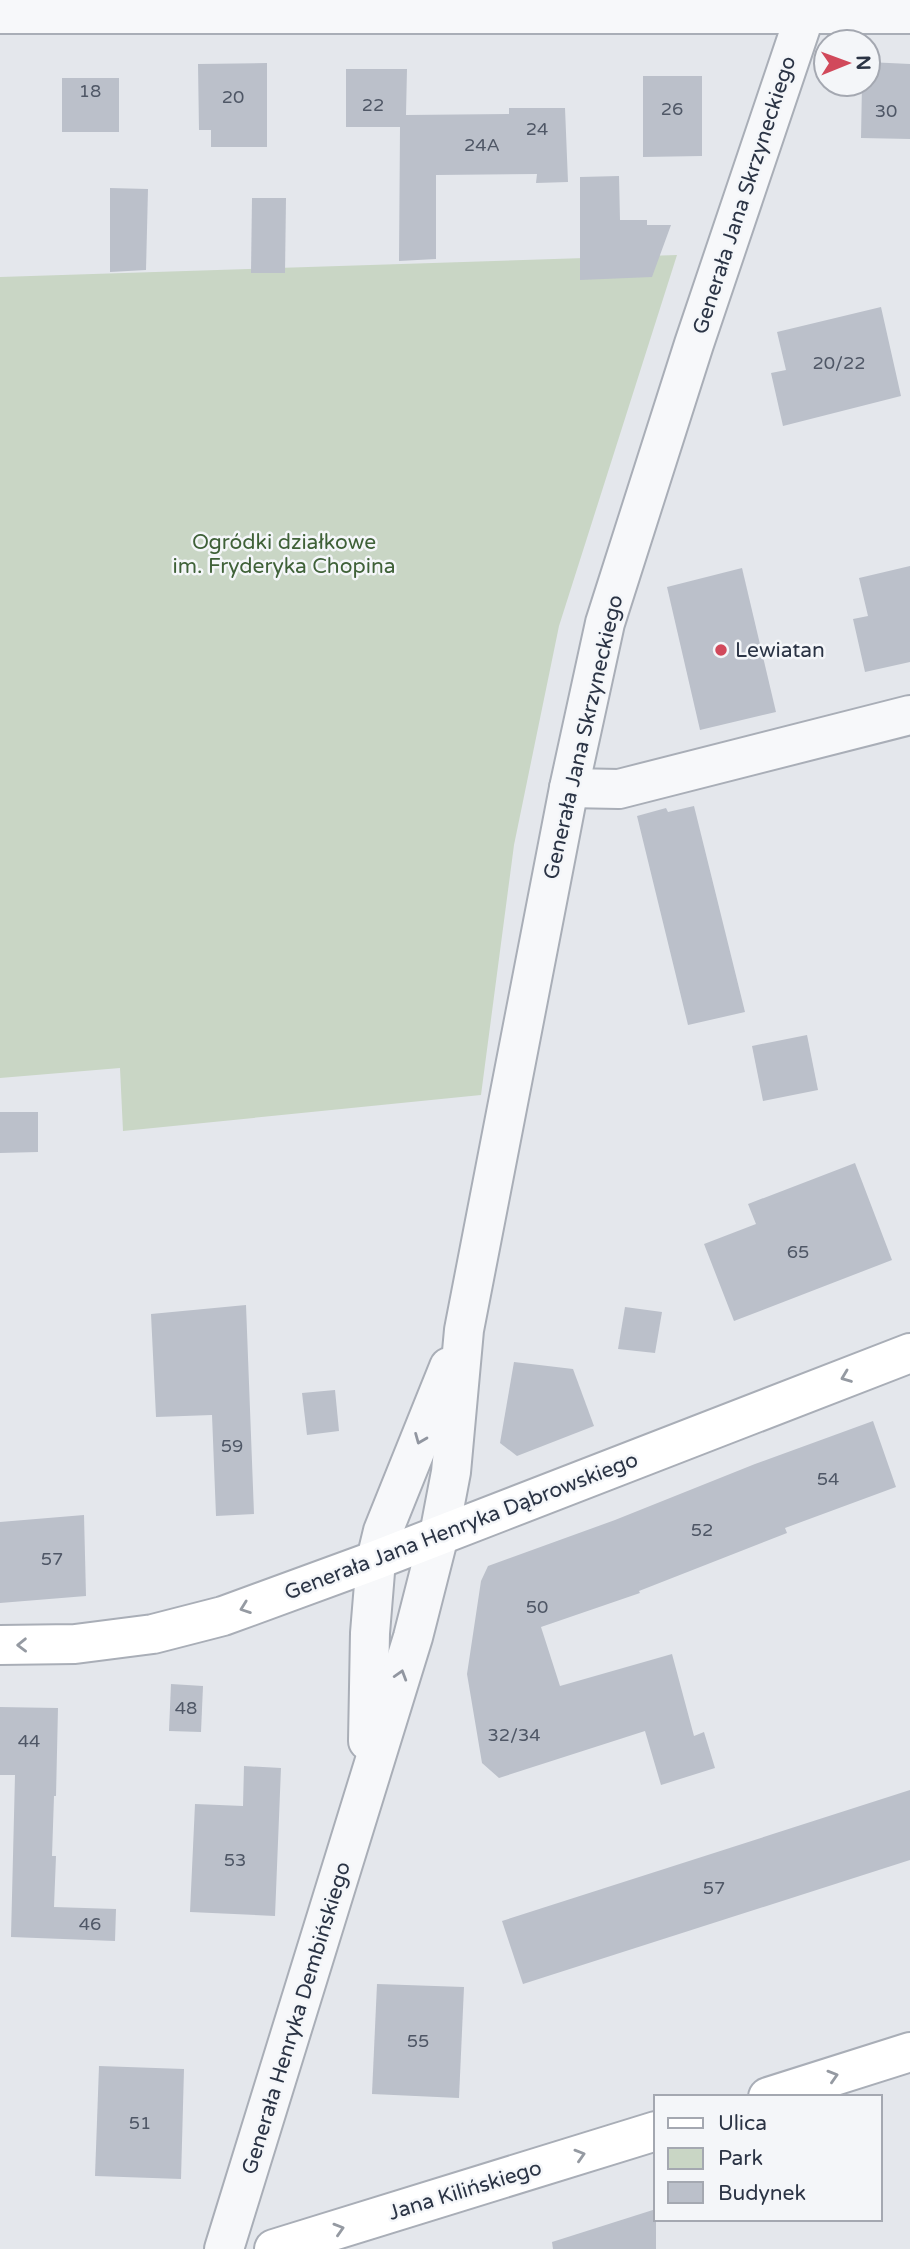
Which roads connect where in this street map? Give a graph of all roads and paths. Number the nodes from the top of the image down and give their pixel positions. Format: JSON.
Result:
{"nodes":[{"id":1,"x":807,"y":7,"type":"edge"},
{"id":2,"x":0,"y":14,"type":"edge"},
{"id":3,"x":910,"y":14,"type":"edge"},
{"id":4,"x":910,"y":715,"type":"edge"},
{"id":5,"x":569,"y":788,"type":"junction"},
{"id":6,"x":464,"y":1330,"type":"junction"},
{"id":7,"x":910,"y":1353,"type":"edge"},
{"id":8,"x":439,"y":1535,"type":"junction"},
{"id":9,"x":376,"y":1560,"type":"junction"},
{"id":10,"x":0,"y":1645,"type":"edge"},
{"id":11,"x":367,"y":1787,"type":"junction"},
{"id":12,"x":910,"y":2052,"type":"edge"},
{"id":13,"x":774,"y":2095,"type":"edge"},
{"id":14,"x":654,"y":2133,"type":"edge"},
{"id":15,"x":223,"y":2249,"type":"edge"},
{"id":16,"x":274,"y":2249,"type":"edge"}],
"edges":[{"from":1,"to":2,"type":"street"},
{"from":1,"to":3,"type":"street"},
{"from":1,"to":5,"type":"street","name":"Generała Jana Skrzyneckiego"},
{"from":4,"to":5,"type":"street"},
{"from":5,"to":6,"type":"street","name":"Generała Jana Skrzyneckiego"},
{"from":6,"to":8,"type":"street","name":"Generała Jana Skrzyneckiego"},
{"from":6,"to":9,"type":"street","name":"Generała Jana Skrzyneckiego","one_way":true},
{"from":7,"to":8,"type":"street","name":"Generała Jana Henryka Dąbrowskiego","one_way":true},
{"from":8,"to":9,"type":"street","name":"Generała Jana Henryka Dąbrowskiego"},
{"from":11,"to":8,"type":"street","name":"Generała Henryka Dembińskiego","one_way":true},
{"from":9,"to":10,"type":"street","name":"Generała Jana Henryka Dąbrowskiego","one_way":true},
{"from":9,"to":11,"type":"street","name":"Generała Henryka Dembińskiego"},
{"from":11,"to":15,"type":"street","name":"Generała Henryka Dembińskiego"},
{"from":13,"to":12,"type":"street","one_way":true},
{"from":16,"to":14,"type":"street","name":"Jana Kilińskiego","one_way":true}]}
